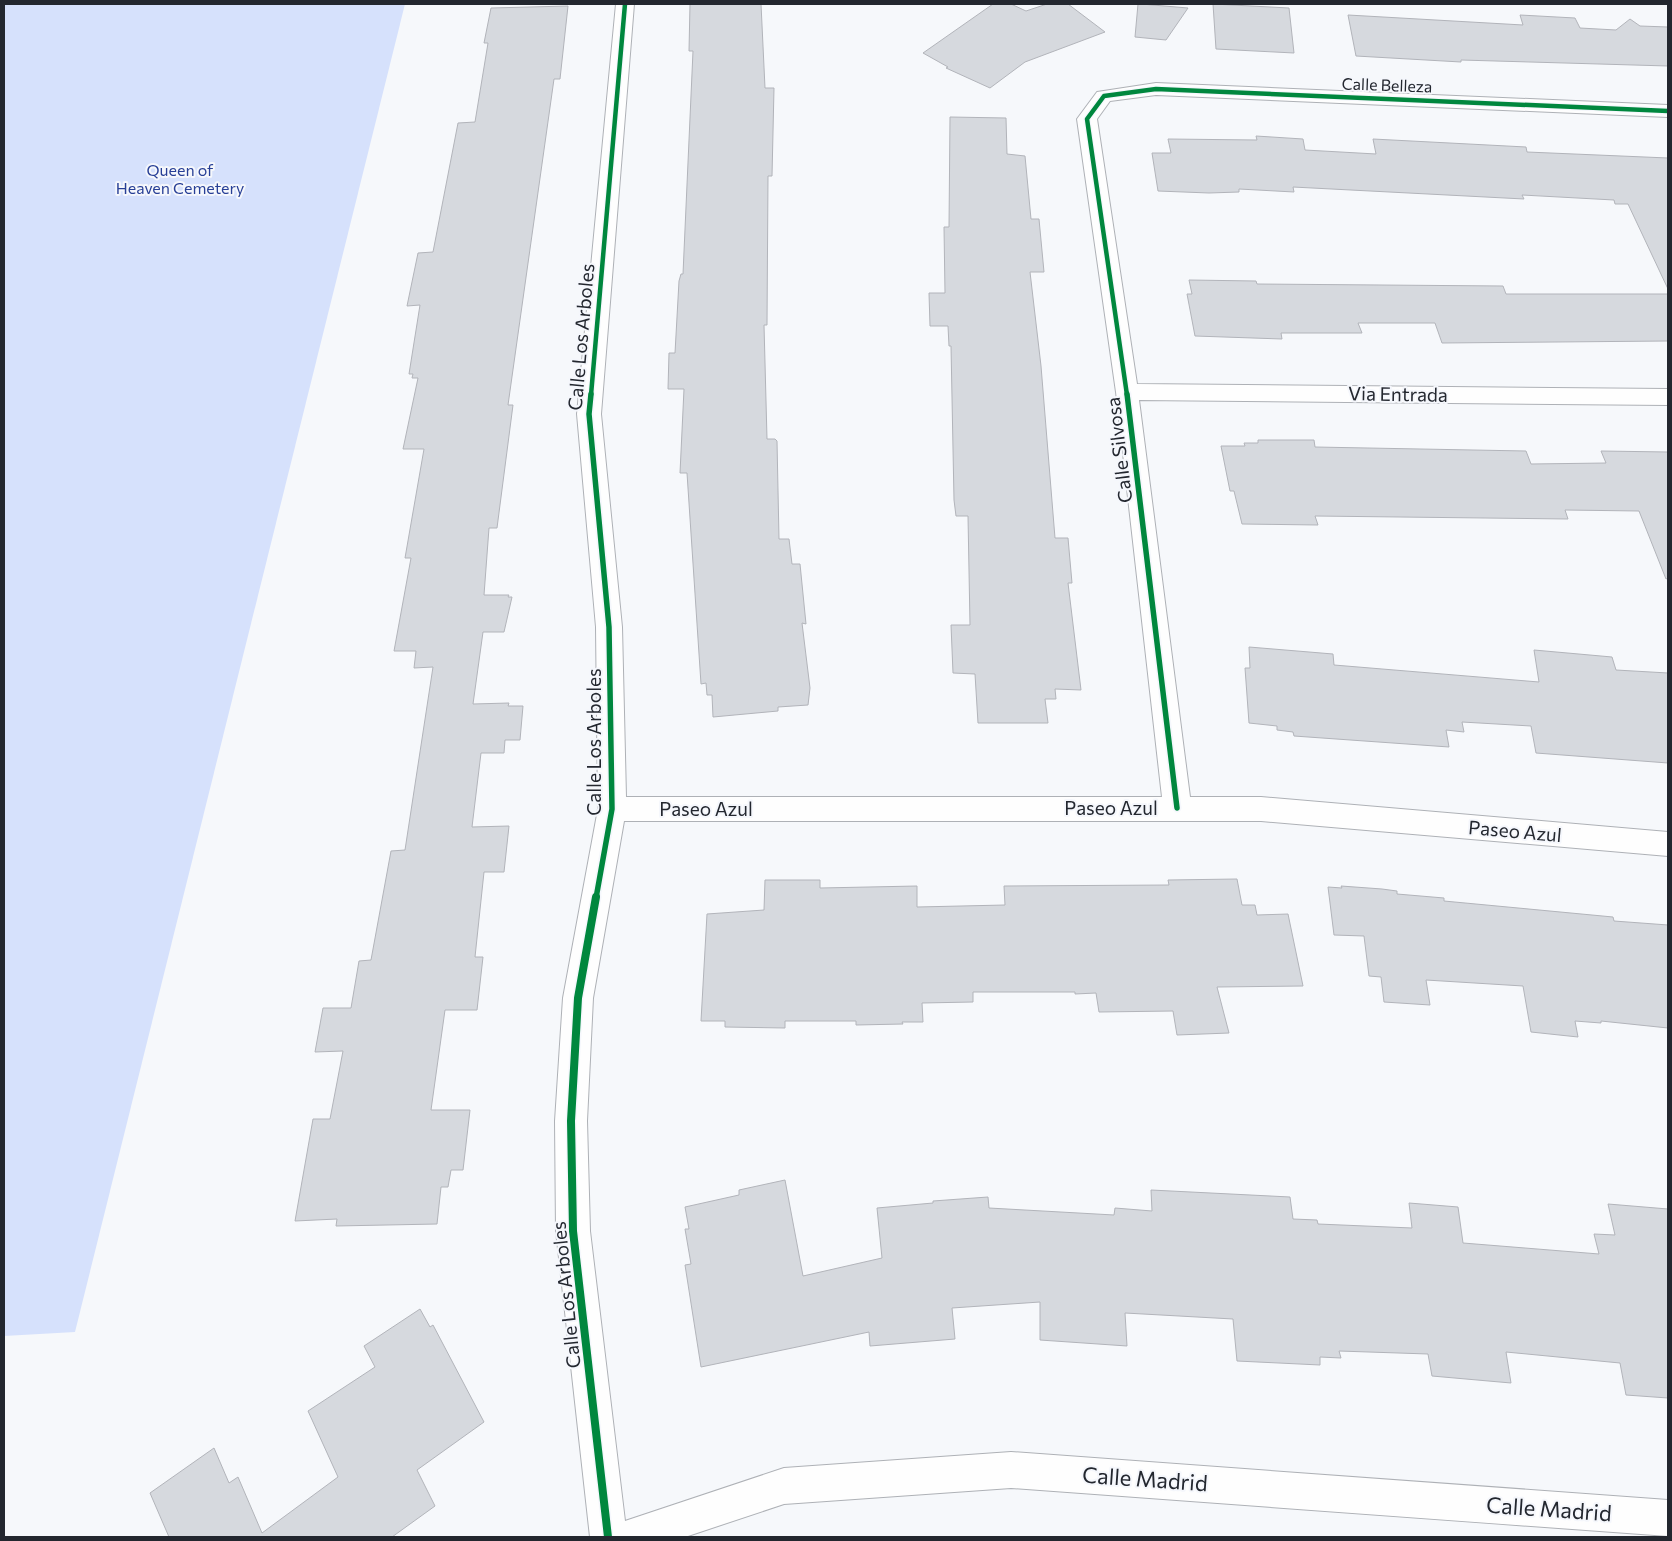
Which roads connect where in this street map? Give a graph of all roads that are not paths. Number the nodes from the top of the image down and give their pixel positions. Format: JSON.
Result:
{"nodes":[{"id":1,"x":625,"y":4,"type":"edge"},
{"id":2,"x":1104,"y":96,"type":"joint"},
{"id":3,"x":1668,"y":111,"type":"edge"},
{"id":4,"x":1127,"y":392,"type":"junction"},
{"id":5,"x":1668,"y":397,"type":"edge"},
{"id":6,"x":1176,"y":808,"type":"junction"},
{"id":7,"x":612,"y":809,"type":"junction"},
{"id":8,"x":1668,"y":844,"type":"edge"},
{"id":9,"x":1668,"y":1518,"type":"edge"},
{"id":10,"x":608,"y":1537,"type":"edge"},
{"id":11,"x":630,"y":1537,"type":"edge"}],
"edges":[{"from":1,"to":7,"type":"street","name":"Calle Los Arboles"},
{"from":2,"to":3,"type":"street","name":"Calle Belleza"},
{"from":2,"to":4,"type":"street","name":"Calle Silvosa"},
{"from":4,"to":5,"type":"street","name":"Via Entrada"},
{"from":4,"to":6,"type":"street","name":"Calle Silvosa"},
{"from":6,"to":7,"type":"street","name":"Paseo Azul"},
{"from":6,"to":8,"type":"street","name":"Paseo Azul"},
{"from":7,"to":10,"type":"street","name":"Calle Los Arboles"},
{"from":9,"to":11,"type":"street","name":"Calle Madrid"}]}
